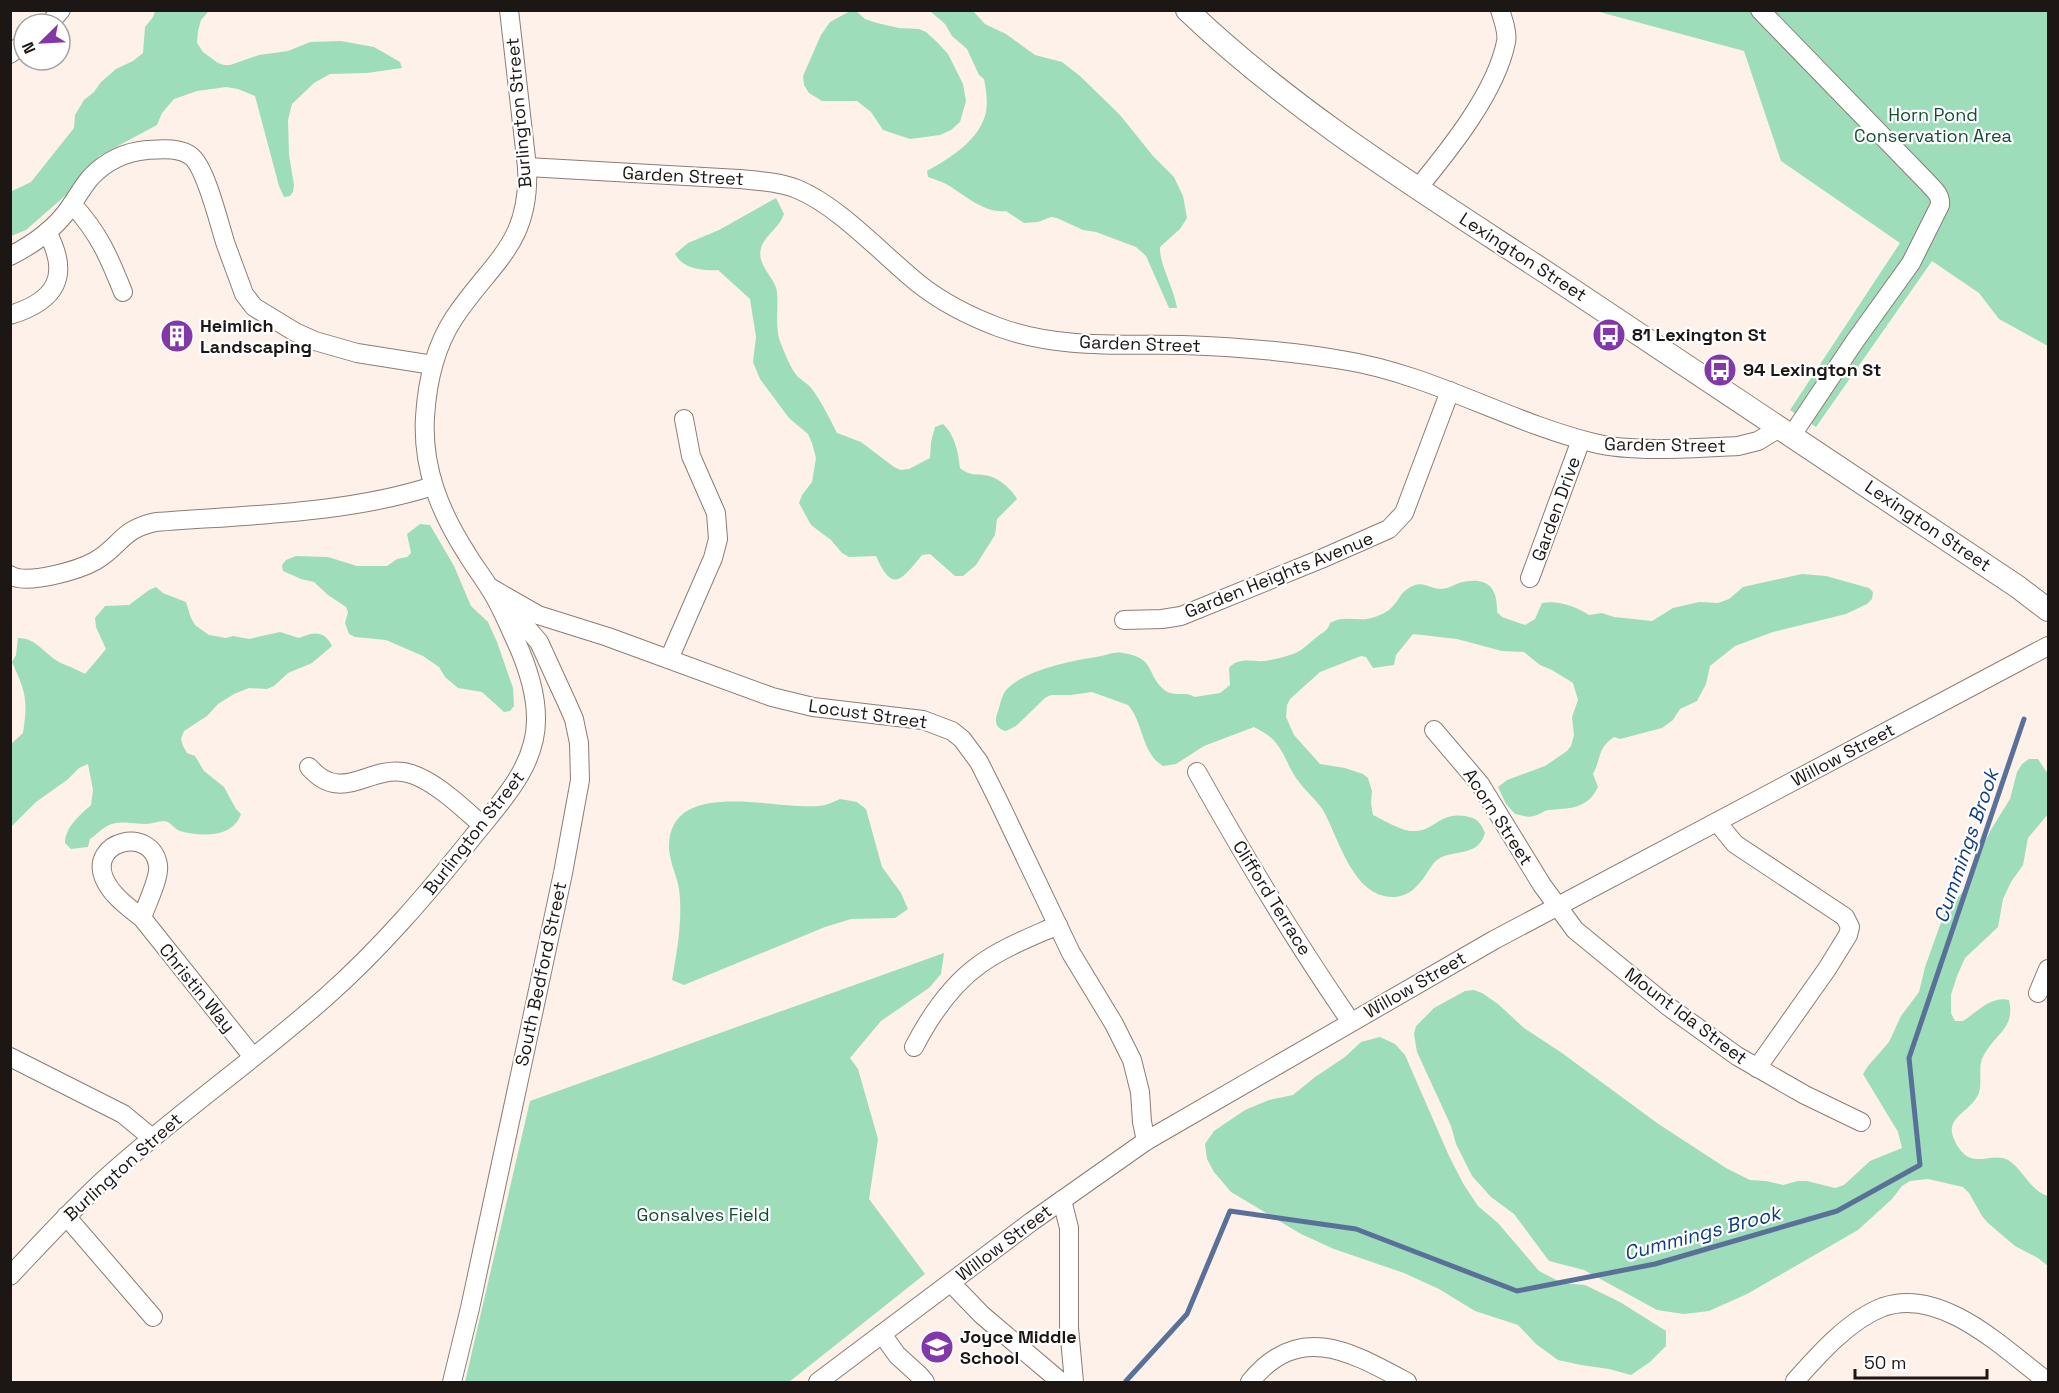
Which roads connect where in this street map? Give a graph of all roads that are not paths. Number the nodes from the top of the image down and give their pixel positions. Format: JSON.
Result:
{"nodes":[{"id":1,"x":509,"y":10,"type":"edge"},
{"id":2,"x":1187,"y":10,"type":"edge"},
{"id":3,"x":1500,"y":10,"type":"edge"},
{"id":4,"x":1760,"y":10,"type":"edge"},
{"id":5,"x":527,"y":167,"type":"junction"},
{"id":6,"x":1418,"y":188,"type":"junction"},
{"id":7,"x":72,"y":204,"type":"junction"},
{"id":8,"x":47,"y":232,"type":"junction"},
{"id":9,"x":10,"y":256,"type":"edge"},
{"id":10,"x":123,"y":292,"type":"dead end"},
{"id":11,"x":10,"y":315,"type":"edge"},
{"id":12,"x":433,"y":365,"type":"junction"},
{"id":13,"x":1450,"y":391,"type":"junction"},
{"id":14,"x":684,"y":419,"type":"dead end"},
{"id":15,"x":1787,"y":431,"type":"junction"},
{"id":16,"x":1581,"y":440,"type":"junction"},
{"id":17,"x":433,"y":486,"type":"junction"},
{"id":18,"x":10,"y":575,"type":"edge"},
{"id":19,"x":1530,"y":578,"type":"dead end"},
{"id":20,"x":489,"y":587,"type":"junction"},
{"id":21,"x":2049,"y":610,"type":"edge"},
{"id":22,"x":1124,"y":620,"type":"dead end"},
{"id":23,"x":2049,"y":646,"type":"edge"},
{"id":24,"x":669,"y":659,"type":"junction"},
{"id":25,"x":1434,"y":730,"type":"dead end"},
{"id":26,"x":309,"y":767,"type":"dead end"},
{"id":27,"x":1197,"y":772,"type":"dead end"},
{"id":28,"x":1717,"y":822,"type":"junction"},
{"id":29,"x":482,"y":825,"type":"junction"},
{"id":30,"x":1557,"y":907,"type":"junction"},
{"id":31,"x":142,"y":918,"type":"dead end"},
{"id":32,"x":1058,"y":925,"type":"junction"},
{"id":33,"x":2049,"y":969,"type":"edge"},
{"id":34,"x":2038,"y":993,"type":"dead end"},
{"id":35,"x":1351,"y":1022,"type":"junction"},
{"id":36,"x":914,"y":1047,"type":"dead end"},
{"id":37,"x":10,"y":1057,"type":"edge"},
{"id":38,"x":253,"y":1057,"type":"junction"},
{"id":39,"x":1757,"y":1068,"type":"junction"},
{"id":40,"x":1861,"y":1122,"type":"dead end"},
{"id":41,"x":152,"y":1138,"type":"junction"},
{"id":42,"x":1146,"y":1142,"type":"junction"},
{"id":43,"x":1062,"y":1200,"type":"junction"},
{"id":44,"x":66,"y":1216,"type":"junction"},
{"id":45,"x":10,"y":1276,"type":"edge"},
{"id":46,"x":951,"y":1283,"type":"junction"},
{"id":47,"x":153,"y":1317,"type":"dead end"},
{"id":48,"x":882,"y":1334,"type":"junction"},
{"id":49,"x":1795,"y":1381,"type":"dead end"},
{"id":50,"x":452,"y":1383,"type":"edge"},
{"id":51,"x":818,"y":1383,"type":"edge"},
{"id":52,"x":925,"y":1383,"type":"edge"},
{"id":53,"x":1060,"y":1383,"type":"edge"},
{"id":54,"x":1074,"y":1383,"type":"edge"},
{"id":55,"x":1250,"y":1383,"type":"edge"},
{"id":56,"x":1407,"y":1383,"type":"edge"},
{"id":57,"x":2048,"y":1383,"type":"edge"}],
"edges":[{"from":1,"to":5,"type":"street","name":"Burlington Street"},
{"from":2,"to":6,"type":"main road","name":"Lexington Street"},
{"from":3,"to":6,"type":"street"},
{"from":4,"to":15,"type":"street"},
{"from":5,"to":12,"type":"street","name":"Burlington Street"},
{"from":5,"to":13,"type":"street","name":"Garden Street"},
{"from":6,"to":15,"type":"main road","name":"Lexington Street"},
{"from":7,"to":8,"type":"street"},
{"from":7,"to":10,"type":"street"},
{"from":7,"to":12,"type":"street"},
{"from":8,"to":9,"type":"street"},
{"from":8,"to":11,"type":"street"},
{"from":12,"to":17,"type":"street","name":"Burlington Street"},
{"from":13,"to":16,"type":"street","name":"Garden Street"},
{"from":13,"to":22,"type":"street","name":"Garden Heights Avenue"},
{"from":14,"to":24,"type":"street"},
{"from":15,"to":16,"type":"street","name":"Garden Street"},
{"from":15,"to":21,"type":"main road","name":"Lexington Street"},
{"from":16,"to":19,"type":"street","name":"Garden Drive"},
{"from":17,"to":18,"type":"street"},
{"from":17,"to":20,"type":"street","name":"Burlington Street"},
{"from":20,"to":24,"type":"street","name":"Locust Street"},
{"from":20,"to":29,"type":"street","name":"Burlington Street"},
{"from":20,"to":50,"type":"street","name":"South Bedford Street"},
{"from":23,"to":28,"type":"street","name":"Willow Street"},
{"from":24,"to":32,"type":"street","name":"Locust Street"},
{"from":25,"to":30,"type":"street","name":"Acorn Street"},
{"from":26,"to":29,"type":"street"},
{"from":27,"to":35,"type":"street","name":"Clifford Terrace"},
{"from":28,"to":30,"type":"street","name":"Willow Street"},
{"from":28,"to":39,"type":"street"},
{"from":29,"to":38,"type":"street","name":"Burlington Street"},
{"from":30,"to":35,"type":"street","name":"Willow Street"},
{"from":30,"to":39,"type":"street","name":"Mount Ida Street"},
{"from":31,"to":38,"type":"street","name":"Christin Way"},
{"from":32,"to":36,"type":"street"},
{"from":32,"to":42,"type":"street","name":"Locust Street"},
{"from":33,"to":34,"type":"street"},
{"from":35,"to":42,"type":"street","name":"Willow Street"},
{"from":37,"to":41,"type":"street"},
{"from":38,"to":41,"type":"street","name":"Burlington Street"},
{"from":39,"to":40,"type":"street","name":"Mount Ida Street"},
{"from":41,"to":44,"type":"street","name":"Burlington Street"},
{"from":42,"to":43,"type":"street","name":"Willow Street"},
{"from":43,"to":46,"type":"street","name":"Willow Street"},
{"from":43,"to":54,"type":"street"},
{"from":44,"to":45,"type":"street","name":"Burlington Street"},
{"from":44,"to":47,"type":"street"},
{"from":46,"to":48,"type":"street","name":"Willow Street"},
{"from":46,"to":53,"type":"street"},
{"from":48,"to":51,"type":"street","name":"Willow Street"},
{"from":48,"to":52,"type":"street"},
{"from":49,"to":57,"type":"street"},
{"from":55,"to":56,"type":"street"}]}
